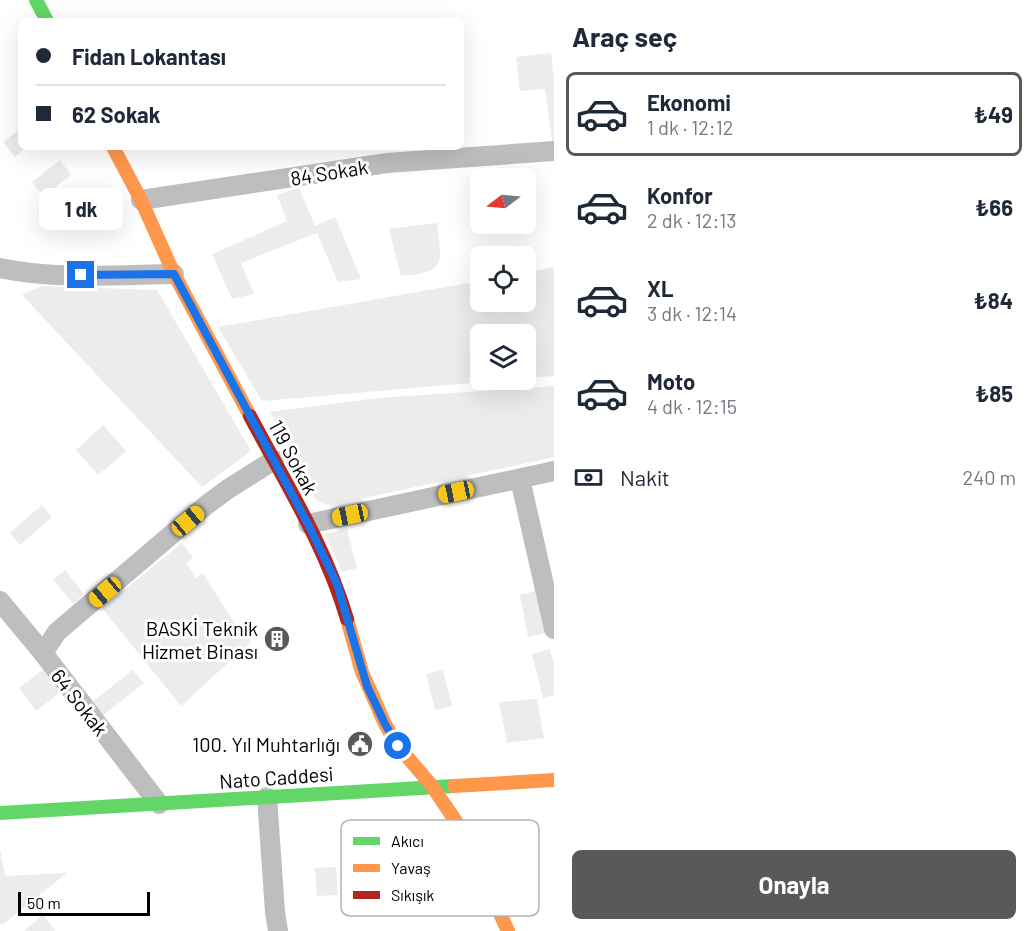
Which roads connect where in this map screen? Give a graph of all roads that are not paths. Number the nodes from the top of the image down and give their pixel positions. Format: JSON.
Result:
{"nodes":[{"id":1,"x":36,"y":0,"type":"edge"},
{"id":2,"x":45,"y":18,"type":"edge"},
{"id":3,"x":115,"y":150,"type":"edge"},
{"id":4,"x":554,"y":151,"type":"edge"},
{"id":5,"x":141,"y":201,"type":"junction"},
{"id":6,"x":0,"y":268,"type":"edge"},
{"id":7,"x":174,"y":274,"type":"junction"},
{"id":8,"x":273,"y":460,"type":"junction"},
{"id":9,"x":554,"y":471,"type":"edge"},
{"id":10,"x":520,"y":479,"type":"junction"},
{"id":11,"x":308,"y":524,"type":"junction"},
{"id":12,"x":0,"y":601,"type":"edge"},
{"id":13,"x":554,"y":629,"type":"edge"},
{"id":14,"x":43,"y":653,"type":"junction"},
{"id":15,"x":554,"y":780,"type":"edge"},
{"id":16,"x":432,"y":786,"type":"junction"},
{"id":17,"x":267,"y":797,"type":"junction"},
{"id":18,"x":159,"y":804,"type":"junction"},
{"id":19,"x":0,"y":813,"type":"edge"},
{"id":20,"x":455,"y":820,"type":"edge"},
{"id":21,"x":501,"y":916,"type":"edge"},
{"id":22,"x":278,"y":931,"type":"edge"},
{"id":23,"x":508,"y":931,"type":"edge"}],
"edges":[{"from":1,"to":2,"type":"street"},
{"from":3,"to":5,"type":"street","name":"119 Sokak"},
{"from":4,"to":5,"type":"street","name":"84 Sokak"},
{"from":5,"to":7,"type":"street","name":"119 Sokak"},
{"from":6,"to":7,"type":"street"},
{"from":7,"to":8,"type":"street","name":"119 Sokak"},
{"from":8,"to":11,"type":"street","name":"119 Sokak"},
{"from":8,"to":14,"type":"street"},
{"from":9,"to":10,"type":"street"},
{"from":10,"to":11,"type":"street"},
{"from":10,"to":13,"type":"street"},
{"from":11,"to":16,"type":"street","name":"119 Sokak"},
{"from":12,"to":14,"type":"street","name":"64 Sokak"},
{"from":14,"to":18,"type":"street","name":"64 Sokak"},
{"from":15,"to":16,"type":"street","name":"Nato Caddesi"},
{"from":16,"to":17,"type":"street","name":"Nato Caddesi"},
{"from":16,"to":20,"type":"street","name":"119 Sokak"},
{"from":17,"to":18,"type":"street","name":"Nato Caddesi"},
{"from":17,"to":22,"type":"street"},
{"from":18,"to":19,"type":"street","name":"Nato Caddesi"},
{"from":21,"to":23,"type":"street","name":"119 Sokak"}]}
